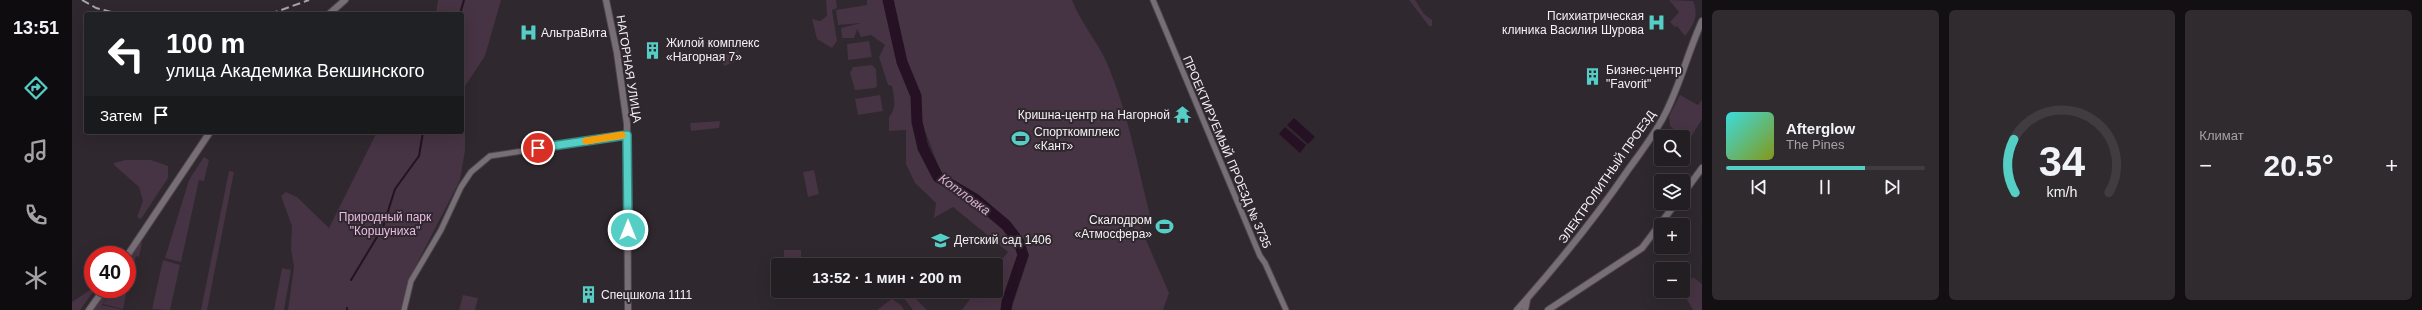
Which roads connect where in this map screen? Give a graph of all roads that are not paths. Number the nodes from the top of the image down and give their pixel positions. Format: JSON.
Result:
{"nodes":[{"id":1,"x":345,"y":0,"type":"edge"},
{"id":2,"x":606,"y":0,"type":"edge"},
{"id":3,"x":1153,"y":0,"type":"edge"},
{"id":4,"x":331,"y":12,"type":"edge"},
{"id":5,"x":1702,"y":21,"type":"edge"},
{"id":6,"x":209,"y":134,"type":"edge"},
{"id":7,"x":627,"y":135,"type":"junction"},
{"id":8,"x":1702,"y":168,"type":"edge"},
{"id":9,"x":1690,"y":184,"type":"edge"},
{"id":10,"x":1671,"y":210,"type":"edge"},
{"id":11,"x":134,"y":246,"type":"edge"},
{"id":12,"x":1529,"y":297,"type":"junction"},
{"id":13,"x":98,"y":298,"type":"edge"},
{"id":14,"x":89,"y":310,"type":"edge"},
{"id":15,"x":404,"y":310,"type":"edge"},
{"id":16,"x":628,"y":310,"type":"edge"},
{"id":17,"x":1286,"y":310,"type":"edge"},
{"id":18,"x":1517,"y":310,"type":"edge"},
{"id":19,"x":1525,"y":310,"type":"edge"},
{"id":20,"x":1548,"y":310,"type":"edge"}],
"edges":[{"from":1,"to":4,"type":"street"},
{"from":2,"to":7,"type":"street","name":"НАГОРНАЯ УЛИЦА"},
{"from":3,"to":17,"type":"street","name":"ПРОЕКТИРУЕМЫЙ ПРОЕЗД № 3735"},
{"from":5,"to":12,"type":"street","name":"ЭЛЕКТРОЛИТНЫЙ ПРОЕЗД"},
{"from":6,"to":11,"type":"street"},
{"from":7,"to":15,"type":"street"},
{"from":7,"to":16,"type":"street","name":"НАГОРНАЯ УЛИЦА"},
{"from":8,"to":9,"type":"street"},
{"from":10,"to":20,"type":"street"},
{"from":12,"to":18,"type":"street","name":"ЭЛЕКТРОЛИТНЫЙ ПРОЕЗД"},
{"from":12,"to":19,"type":"street"},
{"from":13,"to":14,"type":"street"}]}
